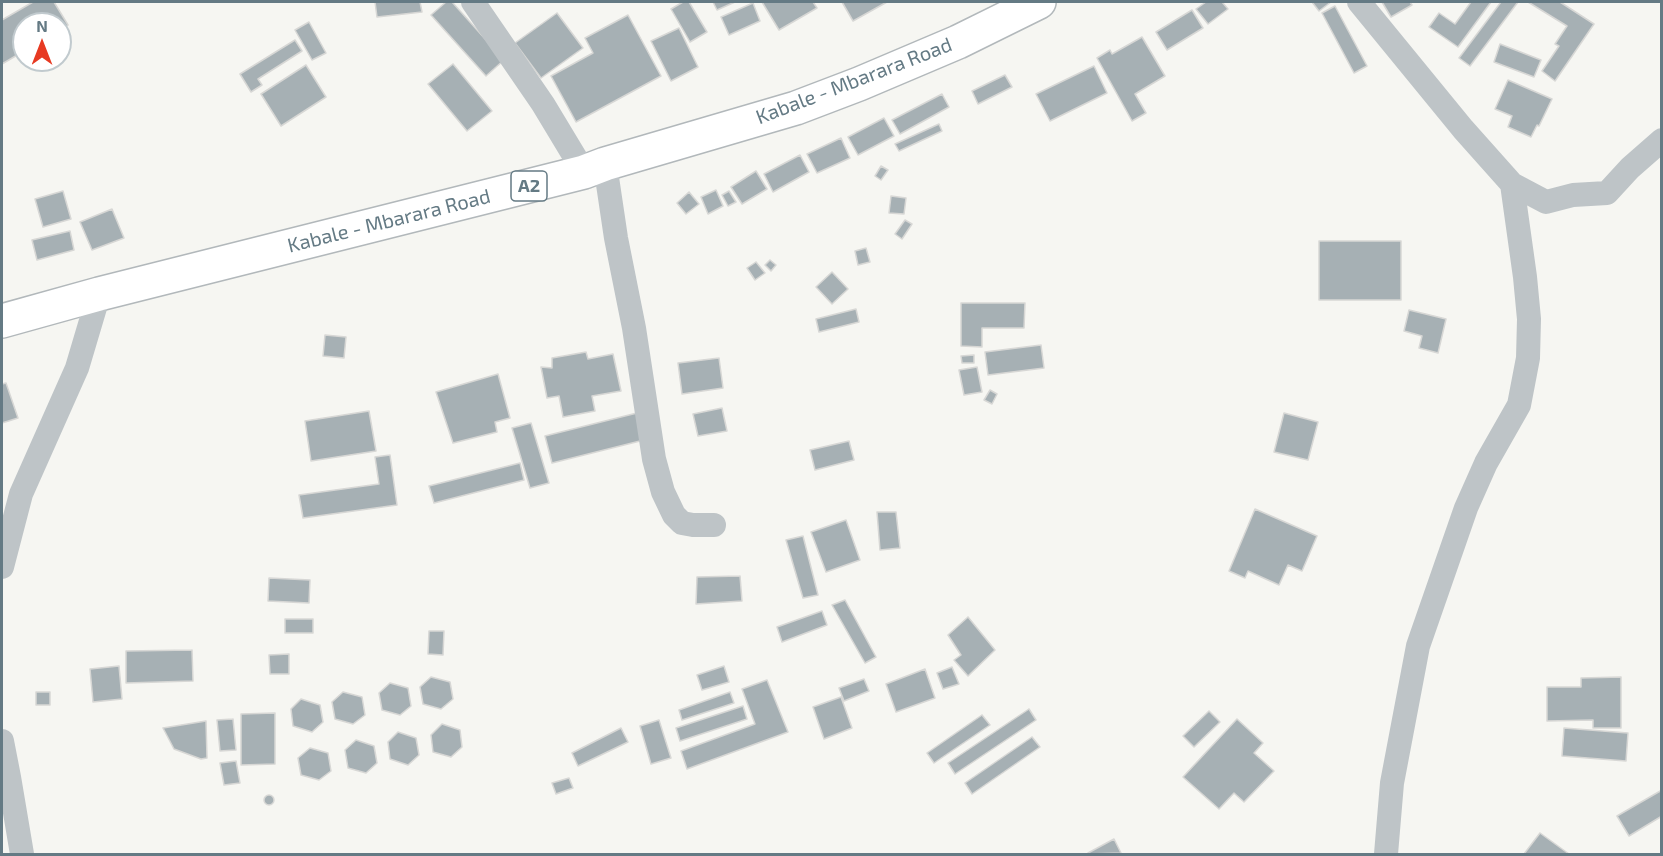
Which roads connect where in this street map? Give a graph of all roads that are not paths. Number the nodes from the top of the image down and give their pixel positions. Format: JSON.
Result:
{"nodes":[{"id":1,"x":473,"y":2,"type":"edge"},
{"id":2,"x":1039,"y":2,"type":"edge"},
{"id":3,"x":1359,"y":2,"type":"edge"},
{"id":4,"x":1662,"y":140,"type":"edge"},
{"id":5,"x":594,"y":168,"type":"junction"},
{"id":6,"x":1512,"y":184,"type":"junction"},
{"id":7,"x":99,"y":294,"type":"junction"},
{"id":8,"x":2,"y":321,"type":"edge"},
{"id":9,"x":714,"y":525,"type":"dead end"},
{"id":10,"x":2,"y":567,"type":"edge"},
{"id":11,"x":2,"y":741,"type":"edge"},
{"id":12,"x":22,"y":855,"type":"edge"},
{"id":13,"x":1386,"y":855,"type":"edge"}],
"edges":[{"from":1,"to":5,"type":"street"},
{"from":2,"to":5,"type":"main road","name":"Kabale - Mbarara Road","number":"A2"},
{"from":3,"to":6,"type":"street"},
{"from":4,"to":6,"type":"street"},
{"from":5,"to":7,"type":"main road","name":"Kabale - Mbarara Road","number":"A2"},
{"from":5,"to":9,"type":"street"},
{"from":6,"to":13,"type":"street"},
{"from":7,"to":8,"type":"main road","name":"Kabale - Mbarara Road","number":"A2"},
{"from":7,"to":10,"type":"street"},
{"from":11,"to":12,"type":"street"}]}
